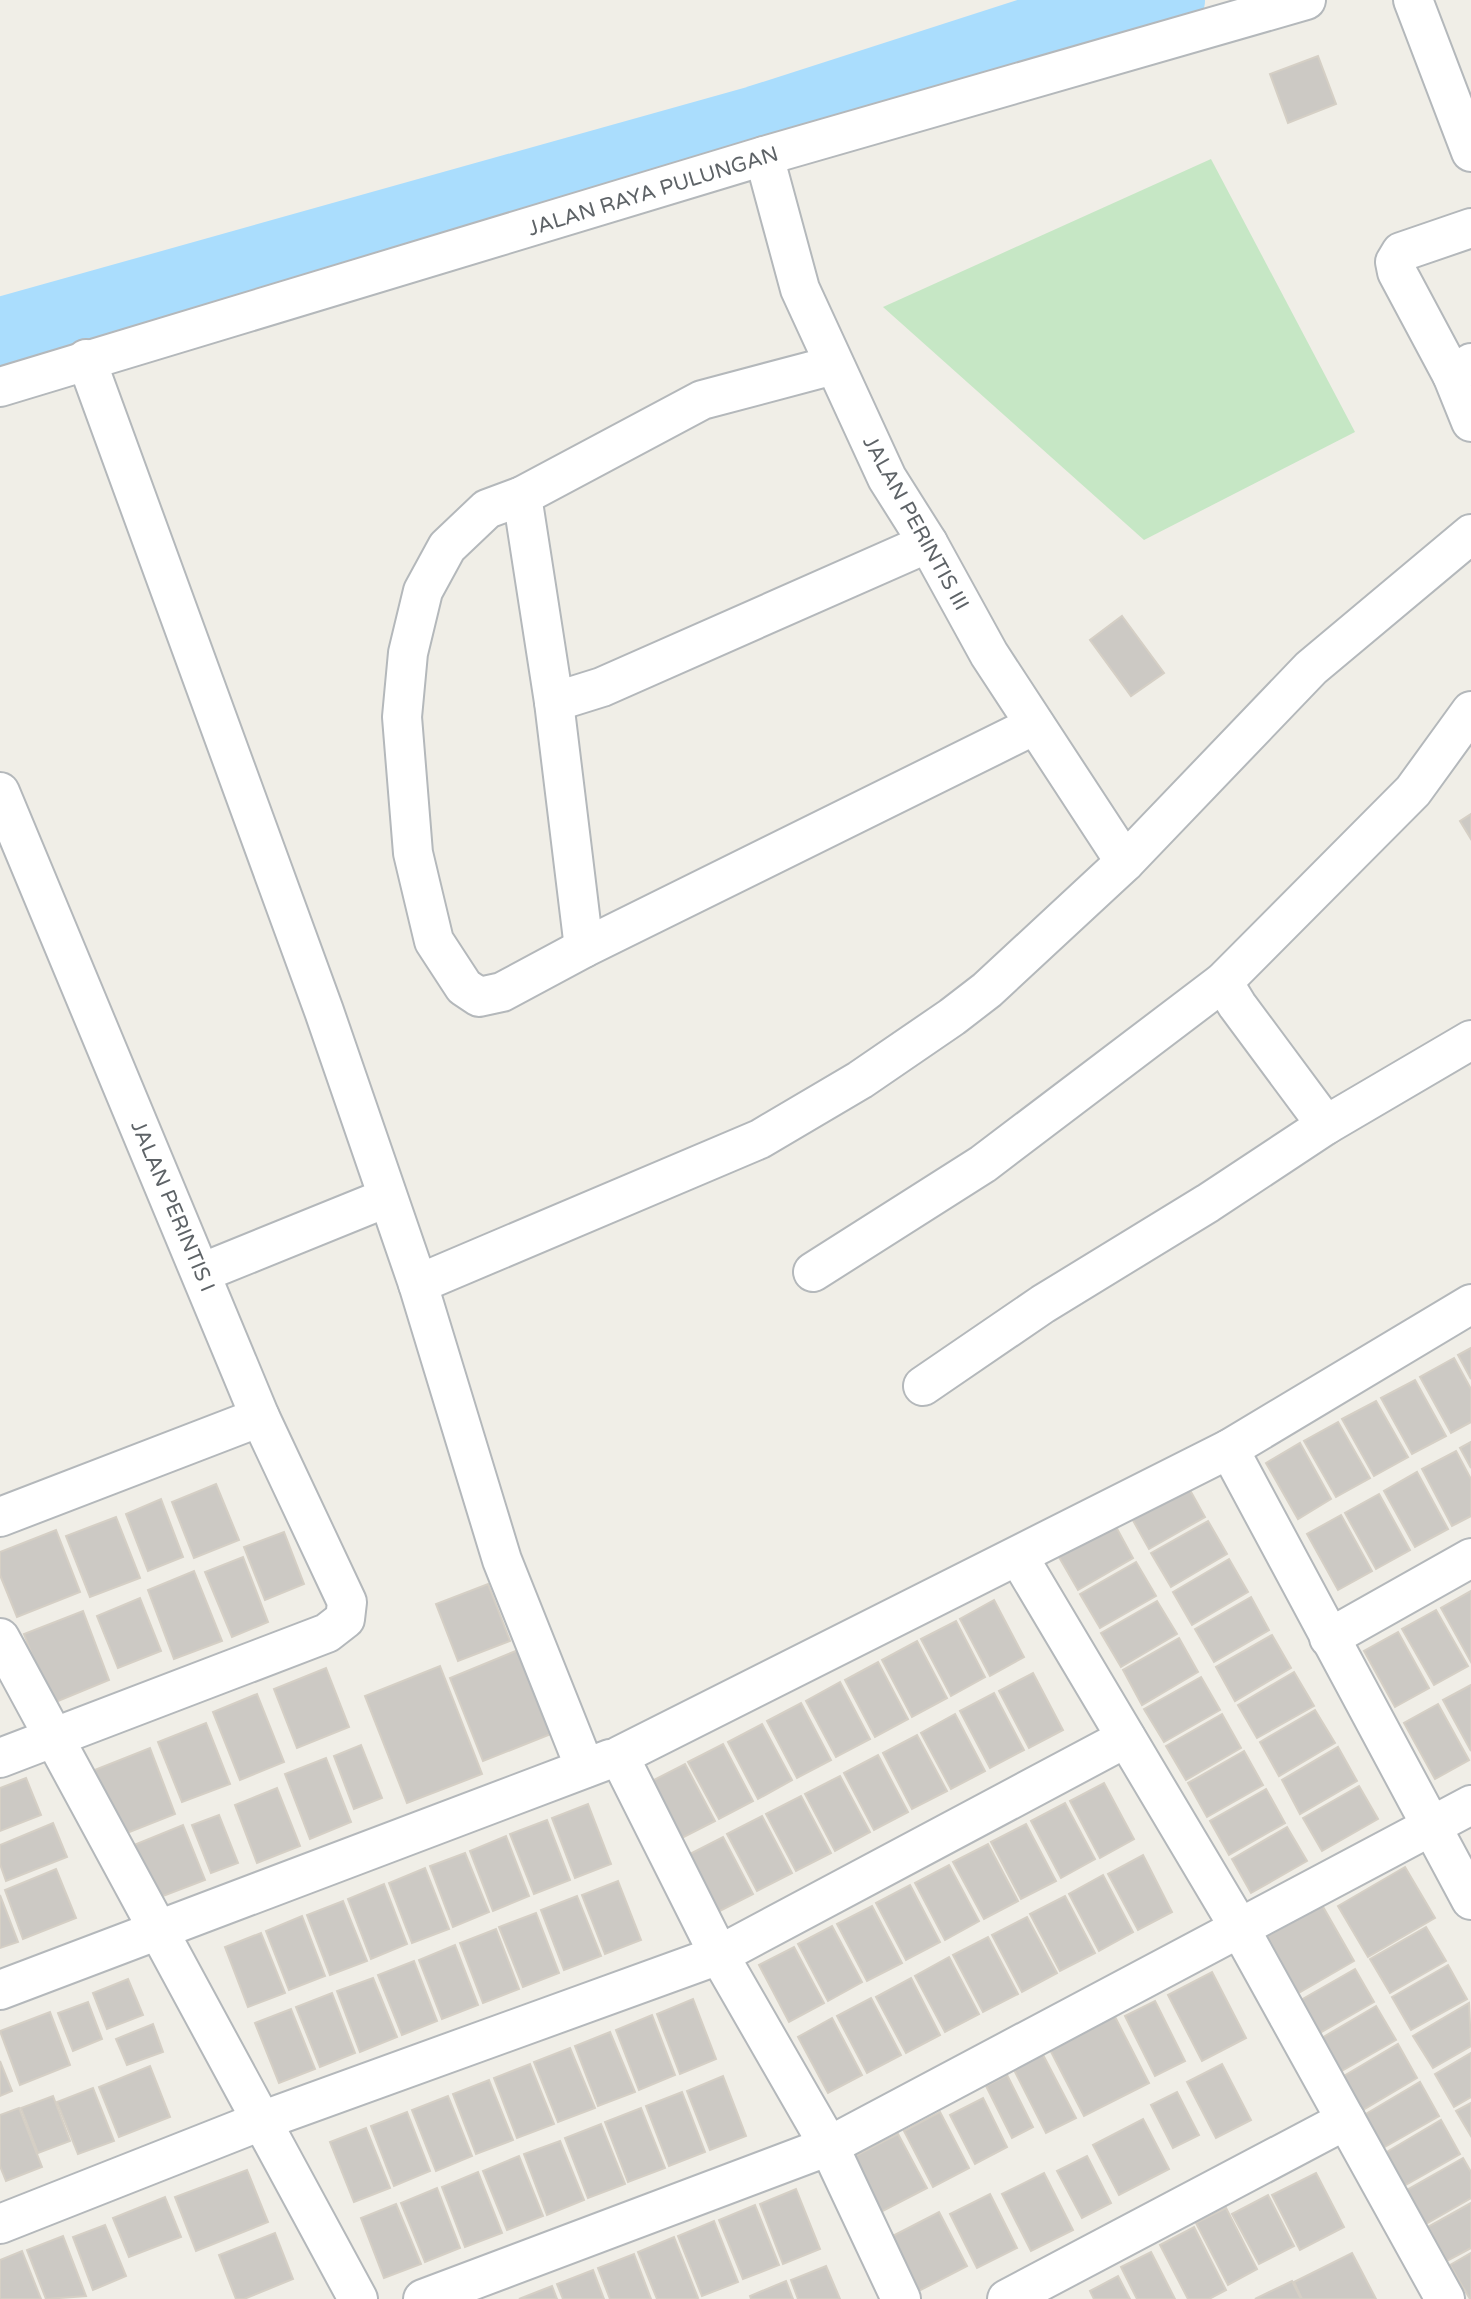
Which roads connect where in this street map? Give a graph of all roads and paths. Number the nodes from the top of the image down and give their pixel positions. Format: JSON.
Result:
{"nodes":[{"id":1,"x":1306,"y":0,"type":"edge"},
{"id":2,"x":1413,"y":0,"type":"edge"},
{"id":3,"x":1471,"y":152,"type":"edge"},
{"id":4,"x":764,"y":156,"type":"junction"},
{"id":5,"x":1471,"y":228,"type":"edge"},
{"id":6,"x":86,"y":359,"type":"junction"},
{"id":7,"x":834,"y":365,"type":"junction"},
{"id":8,"x":1461,"y":369,"type":"edge"},
{"id":9,"x":0,"y":387,"type":"edge"},
{"id":10,"x":1471,"y":422,"type":"edge"},
{"id":11,"x":522,"y":496,"type":"junction"},
{"id":12,"x":1471,"y":534,"type":"edge"},
{"id":13,"x":928,"y":543,"type":"junction"},
{"id":14,"x":554,"y":702,"type":"junction"},
{"id":15,"x":1471,"y":711,"type":"edge"},
{"id":16,"x":1035,"y":725,"type":"junction"},
{"id":17,"x":0,"y":794,"type":"edge"},
{"id":18,"x":1125,"y":862,"type":"junction"},
{"id":19,"x":584,"y":948,"type":"junction"},
{"id":20,"x":1223,"y":982,"type":"junction"},
{"id":21,"x":1471,"y":1040,"type":"edge"},
{"id":22,"x":1326,"y":1125,"type":"junction"},
{"id":23,"x":386,"y":1198,"type":"junction"},
{"id":24,"x":813,"y":1272,"type":"dead end"},
{"id":25,"x":201,"y":1273,"type":"junction"},
{"id":26,"x":418,"y":1284,"type":"junction"},
{"id":27,"x":1471,"y":1304,"type":"edge"},
{"id":28,"x":923,"y":1386,"type":"dead end"},
{"id":29,"x":260,"y":1417,"type":"junction"},
{"id":30,"x":1229,"y":1449,"type":"junction"},
{"id":31,"x":0,"y":1517,"type":"edge"},
{"id":32,"x":1018,"y":1556,"type":"junction"},
{"id":33,"x":1471,"y":1558,"type":"edge"},
{"id":34,"x":1329,"y":1638,"type":"junction"},
{"id":35,"x":0,"y":1639,"type":"edge"},
{"id":36,"x":54,"y":1737,"type":"junction"},
{"id":37,"x":1126,"y":1738,"type":"junction"},
{"id":38,"x":0,"y":1758,"type":"edge"},
{"id":39,"x":602,"y":1762,"type":"junction"},
{"id":40,"x":1471,"y":1805,"type":"edge"},
{"id":41,"x":1430,"y":1827,"type":"junction"},
{"id":42,"x":1471,"y":1900,"type":"edge"},
{"id":43,"x":1239,"y":1927,"type":"junction"},
{"id":44,"x":157,"y":1928,"type":"junction"},
{"id":45,"x":719,"y":1955,"type":"junction"},
{"id":46,"x":0,"y":1990,"type":"edge"},
{"id":47,"x":1346,"y":2120,"type":"junction"},
{"id":48,"x":261,"y":2121,"type":"junction"},
{"id":49,"x":829,"y":2146,"type":"junction"},
{"id":50,"x":0,"y":2224,"type":"edge"},
{"id":51,"x":358,"y":2299,"type":"edge"},
{"id":52,"x":422,"y":2299,"type":"edge"},
{"id":53,"x":901,"y":2299,"type":"edge"},
{"id":54,"x":1007,"y":2299,"type":"edge"},
{"id":55,"x":1446,"y":2299,"type":"edge"}],
"edges":[{"from":1,"to":4,"type":"street","name":"JALAN RAYA PULUNGAN"},
{"from":2,"to":3,"type":"street"},
{"from":4,"to":6,"type":"street","name":"JALAN RAYA PULUNGAN"},
{"from":4,"to":7,"type":"street","name":"JALAN PERINTIS III"},
{"from":5,"to":8,"type":"street"},
{"from":6,"to":9,"type":"street","name":"JALAN RAYA PULUNGAN"},
{"from":6,"to":23,"type":"street"},
{"from":7,"to":11,"type":"street"},
{"from":7,"to":13,"type":"street","name":"JALAN PERINTIS III"},
{"from":8,"to":10,"type":"street"},
{"from":11,"to":14,"type":"street"},
{"from":11,"to":19,"type":"street"},
{"from":12,"to":18,"type":"street"},
{"from":13,"to":14,"type":"street"},
{"from":13,"to":16,"type":"street","name":"JALAN PERINTIS III"},
{"from":14,"to":19,"type":"street"},
{"from":15,"to":20,"type":"street"},
{"from":16,"to":18,"type":"street","name":"JALAN PERINTIS III"},
{"from":16,"to":19,"type":"street"},
{"from":17,"to":25,"type":"street","name":"JALAN PERINTIS I"},
{"from":18,"to":26,"type":"street"},
{"from":20,"to":22,"type":"street"},
{"from":20,"to":24,"type":"street"},
{"from":21,"to":22,"type":"street"},
{"from":22,"to":28,"type":"street"},
{"from":23,"to":25,"type":"street"},
{"from":23,"to":26,"type":"street"},
{"from":25,"to":29,"type":"street","name":"JALAN PERINTIS I"},
{"from":26,"to":39,"type":"street"},
{"from":27,"to":30,"type":"street"},
{"from":29,"to":31,"type":"street"},
{"from":29,"to":36,"type":"street","name":"JALAN PERINTIS I"},
{"from":30,"to":32,"type":"street"},
{"from":30,"to":34,"type":"street"},
{"from":32,"to":37,"type":"street"},
{"from":32,"to":39,"type":"street"},
{"from":33,"to":34,"type":"street"},
{"from":34,"to":41,"type":"street"},
{"from":35,"to":36,"type":"street"},
{"from":36,"to":38,"type":"street"},
{"from":36,"to":44,"type":"street"},
{"from":37,"to":43,"type":"street"},
{"from":37,"to":45,"type":"street"},
{"from":39,"to":44,"type":"street"},
{"from":39,"to":45,"type":"street"},
{"from":40,"to":41,"type":"street"},
{"from":41,"to":42,"type":"street"},
{"from":41,"to":43,"type":"street"},
{"from":43,"to":47,"type":"street"},
{"from":43,"to":49,"type":"street"},
{"from":44,"to":46,"type":"street"},
{"from":44,"to":48,"type":"street"},
{"from":45,"to":48,"type":"street"},
{"from":45,"to":49,"type":"street"},
{"from":47,"to":54,"type":"street"},
{"from":47,"to":55,"type":"street"},
{"from":48,"to":50,"type":"street"},
{"from":48,"to":51,"type":"street"},
{"from":49,"to":52,"type":"street"},
{"from":49,"to":53,"type":"street"}]}
